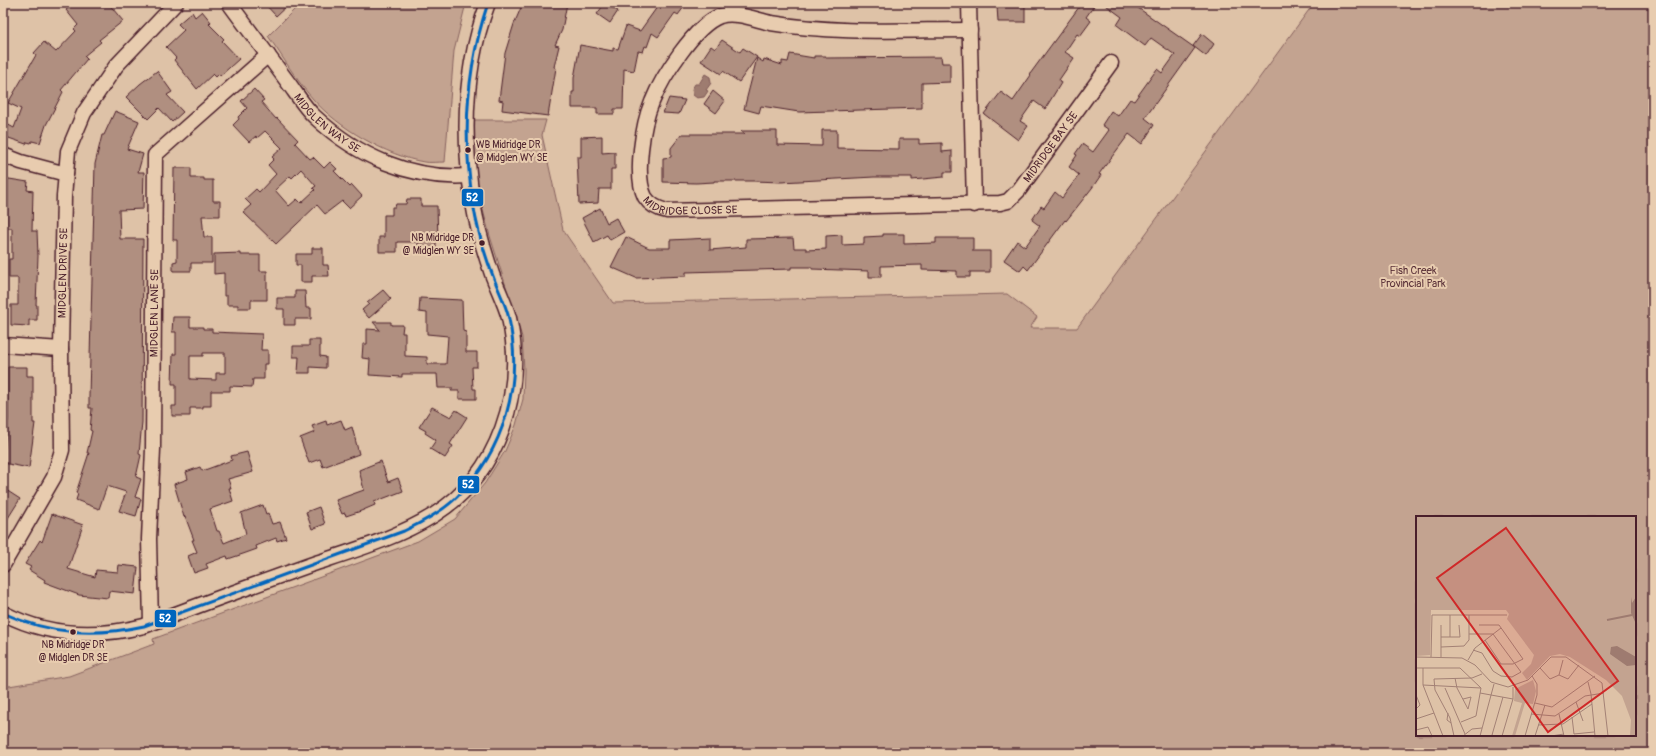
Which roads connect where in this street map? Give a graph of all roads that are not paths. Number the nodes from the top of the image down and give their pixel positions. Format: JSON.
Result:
{"nodes":[{"id":1,"x":176,"y":3,"type":"edge"},
{"id":2,"x":229,"y":3,"type":"edge"},
{"id":3,"x":488,"y":3,"type":"edge"},
{"id":4,"x":969,"y":3,"type":"edge"},
{"id":5,"x":970,"y":30,"type":"junction"},
{"id":6,"x":268,"y":55,"type":"junction"},
{"id":7,"x":1111,"y":63,"type":"dead end"},
{"id":8,"x":3,"y":155,"type":"edge"},
{"id":9,"x":66,"y":174,"type":"junction"},
{"id":10,"x":469,"y":176,"type":"junction"},
{"id":11,"x":974,"y":205,"type":"junction"},
{"id":12,"x":3,"y":345,"type":"edge"},
{"id":13,"x":61,"y":349,"type":"junction"},
{"id":14,"x":3,"y":565,"type":"edge"},
{"id":15,"x":3,"y":613,"type":"edge"},
{"id":16,"x":152,"y":623,"type":"junction"}],
"edges":[{"from":1,"to":9,"type":"street","name":"MIDGLEN DRIVE SE"},
{"from":2,"to":6,"type":"street","name":"MIDGLEN WAY SE"},
{"from":3,"to":10,"type":"street"},
{"from":4,"to":5,"type":"street"},
{"from":5,"to":11,"type":"street"},
{"from":5,"to":11,"type":"street","name":"MIDRIDGE CLOSE SE"},
{"from":6,"to":10,"type":"street","name":"MIDGLEN WAY SE"},
{"from":6,"to":16,"type":"street","name":"MIDGLEN LANE SE"},
{"from":7,"to":11,"type":"street","name":"MIDRIDGE BAY SE"},
{"from":8,"to":9,"type":"street"},
{"from":9,"to":13,"type":"street","name":"MIDGLEN DRIVE SE"},
{"from":10,"to":16,"type":"street"},
{"from":12,"to":13,"type":"street"},
{"from":13,"to":14,"type":"street","name":"MIDGLEN DRIVE SE"},
{"from":15,"to":16,"type":"street"}]}
